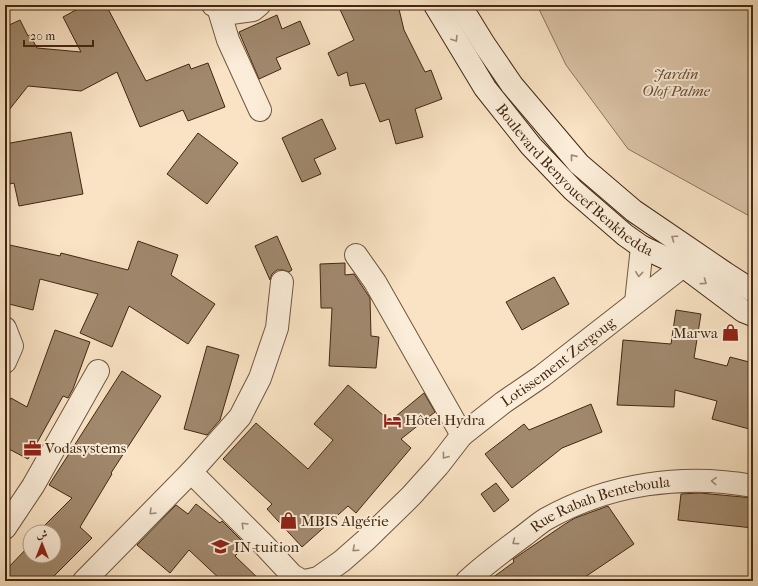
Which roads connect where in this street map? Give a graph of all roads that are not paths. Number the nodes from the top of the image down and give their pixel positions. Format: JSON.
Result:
{"nodes":[{"id":1,"x":259,"y":5,"type":"edge"},
{"id":2,"x":435,"y":5,"type":"edge"},
{"id":3,"x":460,"y":5,"type":"edge"},
{"id":4,"x":215,"y":6,"type":"edge"},
{"id":5,"x":260,"y":110,"type":"dead end"},
{"id":6,"x":642,"y":247,"type":"junction"},
{"id":7,"x":356,"y":255,"type":"dead end"},
{"id":8,"x":682,"y":266,"type":"junction"},
{"id":9,"x":282,"y":282,"type":"dead end"},
{"id":10,"x":753,"y":291,"type":"edge"},
{"id":11,"x":636,"y":302,"type":"junction"},
{"id":12,"x":753,"y":316,"type":"edge"},
{"id":13,"x":5,"y":328,"type":"edge"},
{"id":14,"x":5,"y":362,"type":"edge"},
{"id":15,"x":98,"y":371,"type":"dead end"},
{"id":16,"x":462,"y":435,"type":"junction"},
{"id":17,"x":191,"y":472,"type":"junction"},
{"id":18,"x":753,"y":486,"type":"edge"},
{"id":19,"x":5,"y":528,"type":"edge"},
{"id":20,"x":84,"y":581,"type":"edge"},
{"id":21,"x":302,"y":581,"type":"edge"},
{"id":22,"x":305,"y":581,"type":"edge"},
{"id":23,"x":467,"y":581,"type":"edge"}],
"edges":[{"from":1,"to":4,"type":"street"},
{"from":2,"to":6,"type":"street","name":"Boulevard Benyoucef Benkhedda","one_way":true},
{"from":10,"to":3,"type":"street","name":"Boulevard Benyoucef Benkhedda","one_way":true},
{"from":4,"to":5,"type":"street"},
{"from":6,"to":8,"type":"street","name":"Boulevard Benyoucef Benkhedda"},
{"from":6,"to":11,"type":"street","one_way":true},
{"from":7,"to":16,"type":"street"},
{"from":8,"to":11,"type":"street","name":"Lotissement Zergoug"},
{"from":8,"to":12,"type":"street","name":"Boulevard Benyoucef Benkhedda","one_way":true},
{"from":9,"to":17,"type":"street"},
{"from":11,"to":16,"type":"street","name":"Lotissement Zergoug"},
{"from":13,"to":14,"type":"street"},
{"from":15,"to":19,"type":"street"},
{"from":16,"to":22,"type":"street","name":"Lotissement Zergoug","one_way":true},
{"from":17,"to":20,"type":"street","one_way":true},
{"from":21,"to":17,"type":"street","one_way":true},
{"from":18,"to":23,"type":"street","name":"Rue Rabah Benteboula","one_way":true}]}
